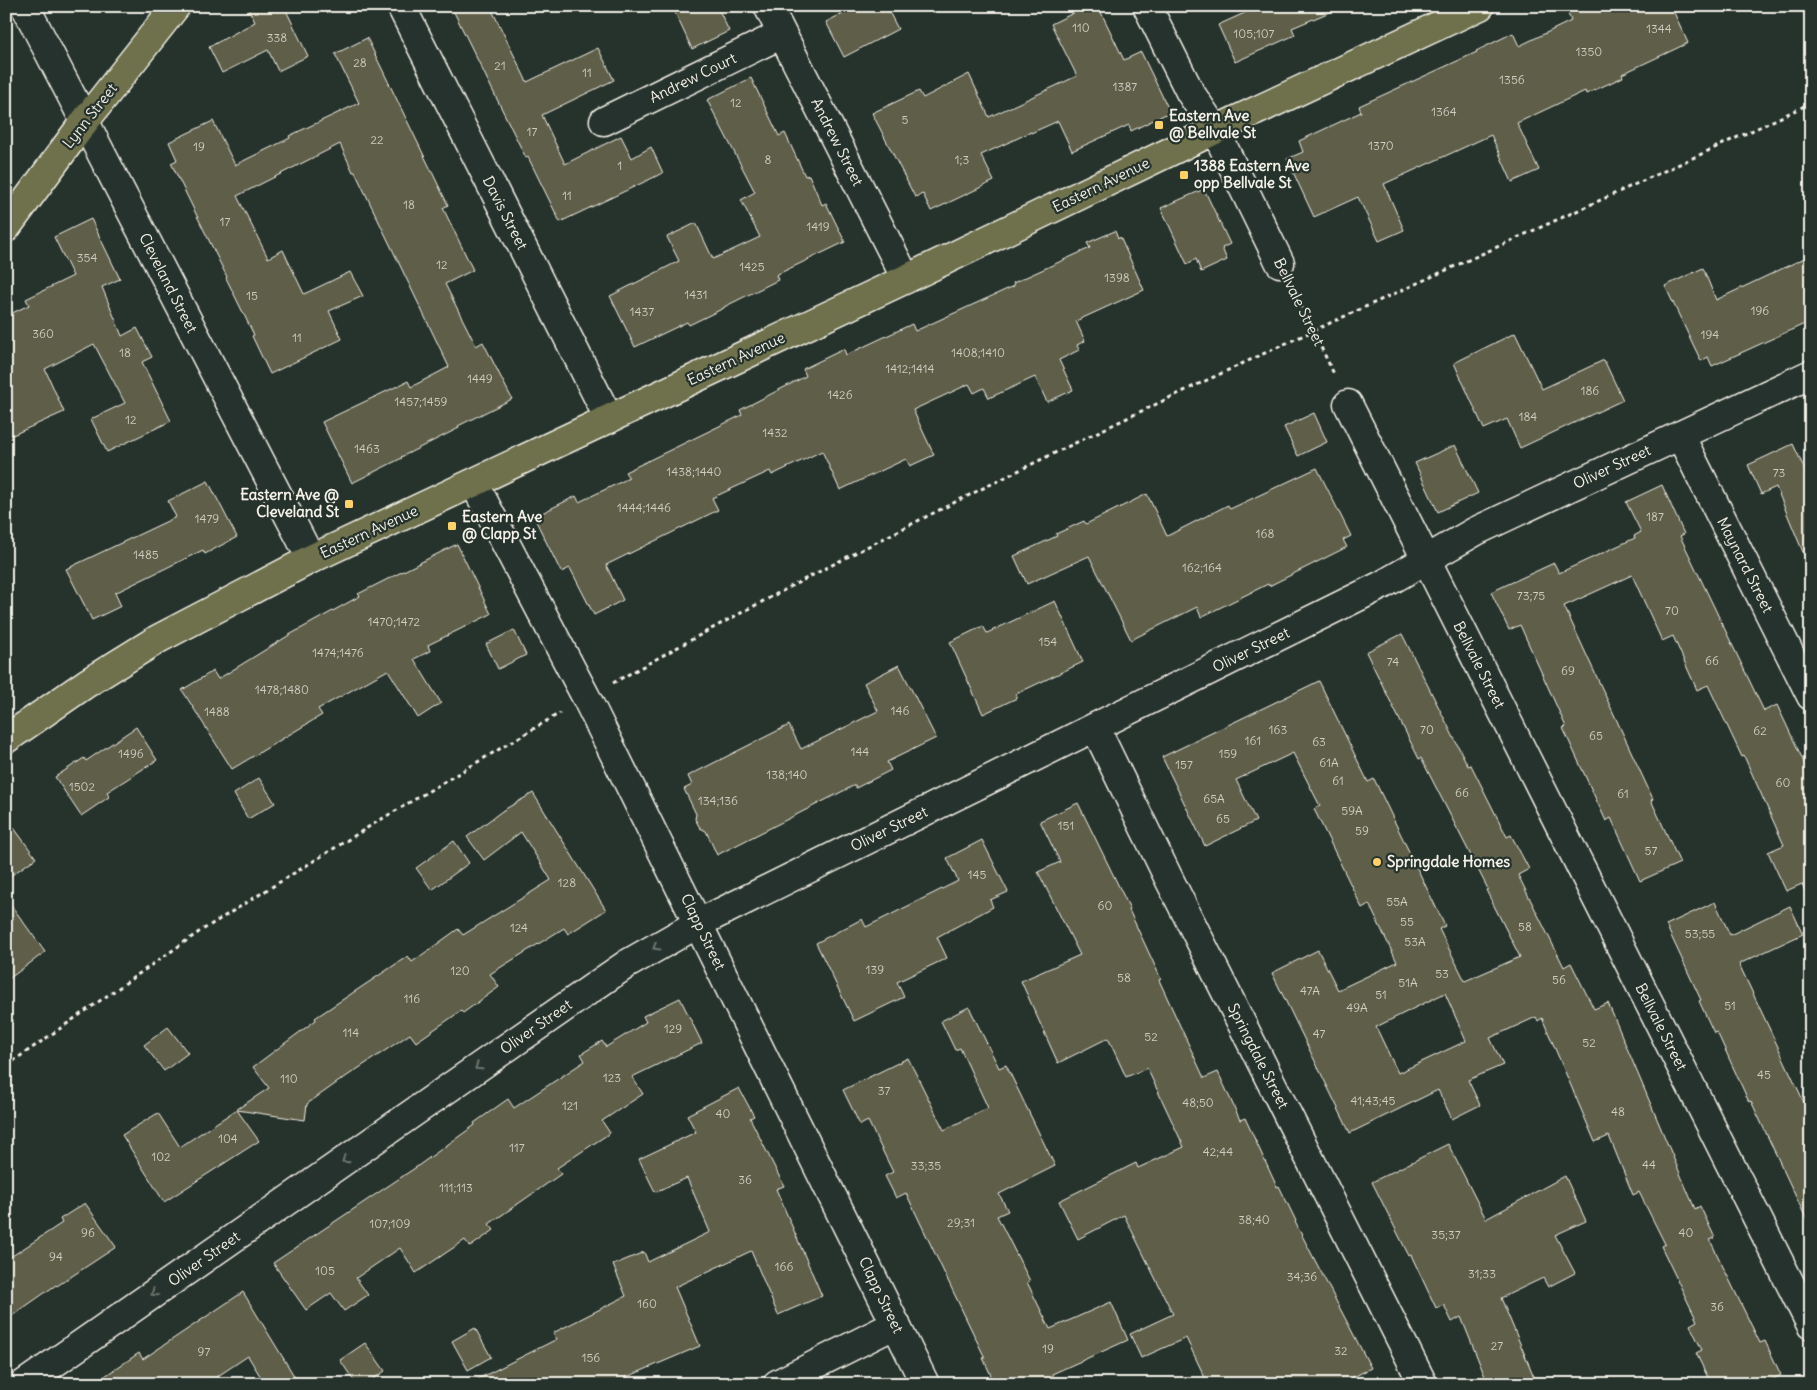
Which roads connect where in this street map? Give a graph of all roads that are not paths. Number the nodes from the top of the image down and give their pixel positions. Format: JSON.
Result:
{"nodes":[{"id":1,"x":25,"y":6,"type":"edge"},
{"id":2,"x":176,"y":6,"type":"edge"},
{"id":3,"x":401,"y":6,"type":"edge"},
{"id":4,"x":768,"y":6,"type":"edge"},
{"id":5,"x":1147,"y":6,"type":"edge"},
{"id":6,"x":1480,"y":6,"type":"edge"},
{"id":7,"x":1449,"y":13,"type":"edge"},
{"id":8,"x":782,"y":34,"type":"junction"},
{"id":9,"x":85,"y":121,"type":"junction"},
{"id":10,"x":604,"y":121,"type":"dead end"},
{"id":11,"x":1215,"y":130,"type":"junction"},
{"id":12,"x":6,"y":228,"type":"edge"},
{"id":13,"x":1280,"y":263,"type":"road end"},
{"id":14,"x":906,"y":279,"type":"junction"},
{"id":15,"x":1811,"y":374,"type":"edge"},
{"id":16,"x":1348,"y":404,"type":"road end"},
{"id":17,"x":609,"y":419,"type":"junction"},
{"id":18,"x":1680,"y":435,"type":"junction"},
{"id":19,"x":474,"y":483,"type":"junction"},
{"id":20,"x":1426,"y":559,"type":"junction"},
{"id":21,"x":311,"y":560,"type":"junction"},
{"id":22,"x":1811,"y":696,"type":"edge"},
{"id":23,"x":1095,"y":727,"type":"junction"},
{"id":24,"x":6,"y":739,"type":"edge"},
{"id":25,"x":699,"y":923,"type":"junction"},
{"id":26,"x":896,"y":1324,"type":"junction"},
{"id":27,"x":1811,"y":1325,"type":"edge"},
{"id":28,"x":24,"y":1384,"type":"edge"},
{"id":29,"x":777,"y":1384,"type":"edge"},
{"id":30,"x":925,"y":1384,"type":"edge"},
{"id":31,"x":1423,"y":1384,"type":"edge"}],
"edges":[{"from":1,"to":9,"type":"street","name":"Cleveland Street"},
{"from":2,"to":9,"type":"main road","name":"Lynn Street"},
{"from":3,"to":17,"type":"street","name":"Davis Street"},
{"from":4,"to":8,"type":"street","name":"Andrew Street"},
{"from":5,"to":11,"type":"street","name":"Bellvale Street"},
{"from":6,"to":7,"type":"main road","name":"Eastern Avenue"},
{"from":7,"to":11,"type":"main road","name":"Eastern Avenue"},
{"from":8,"to":10,"type":"street","name":"Andrew Court"},
{"from":8,"to":14,"type":"street","name":"Andrew Street"},
{"from":9,"to":12,"type":"main road","name":"Lynn Street"},
{"from":9,"to":21,"type":"street","name":"Cleveland Street"},
{"from":11,"to":13,"type":"street","name":"Bellvale Street"},
{"from":11,"to":14,"type":"main road","name":"Eastern Avenue"},
{"from":14,"to":17,"type":"main road","name":"Eastern Avenue"},
{"from":15,"to":18,"type":"street","name":"Oliver Street"},
{"from":16,"to":20,"type":"street","name":"Bellvale Street"},
{"from":17,"to":19,"type":"main road","name":"Eastern Avenue"},
{"from":18,"to":20,"type":"street","name":"Oliver Street"},
{"from":18,"to":22,"type":"street","name":"Maynard Street"},
{"from":19,"to":21,"type":"main road","name":"Eastern Avenue"},
{"from":19,"to":25,"type":"street","name":"Clapp Street"},
{"from":20,"to":23,"type":"street","name":"Oliver Street"},
{"from":20,"to":27,"type":"street","name":"Bellvale Street"},
{"from":21,"to":24,"type":"main road","name":"Eastern Avenue"},
{"from":23,"to":25,"type":"street","name":"Oliver Street"},
{"from":23,"to":31,"type":"street","name":"Springdale Street"},
{"from":25,"to":26,"type":"street","name":"Clapp Street"},
{"from":25,"to":28,"type":"street","name":"Oliver Street","one_way":true},
{"from":26,"to":29,"type":"street"},
{"from":26,"to":30,"type":"street","name":"Clapp Street"}]}
